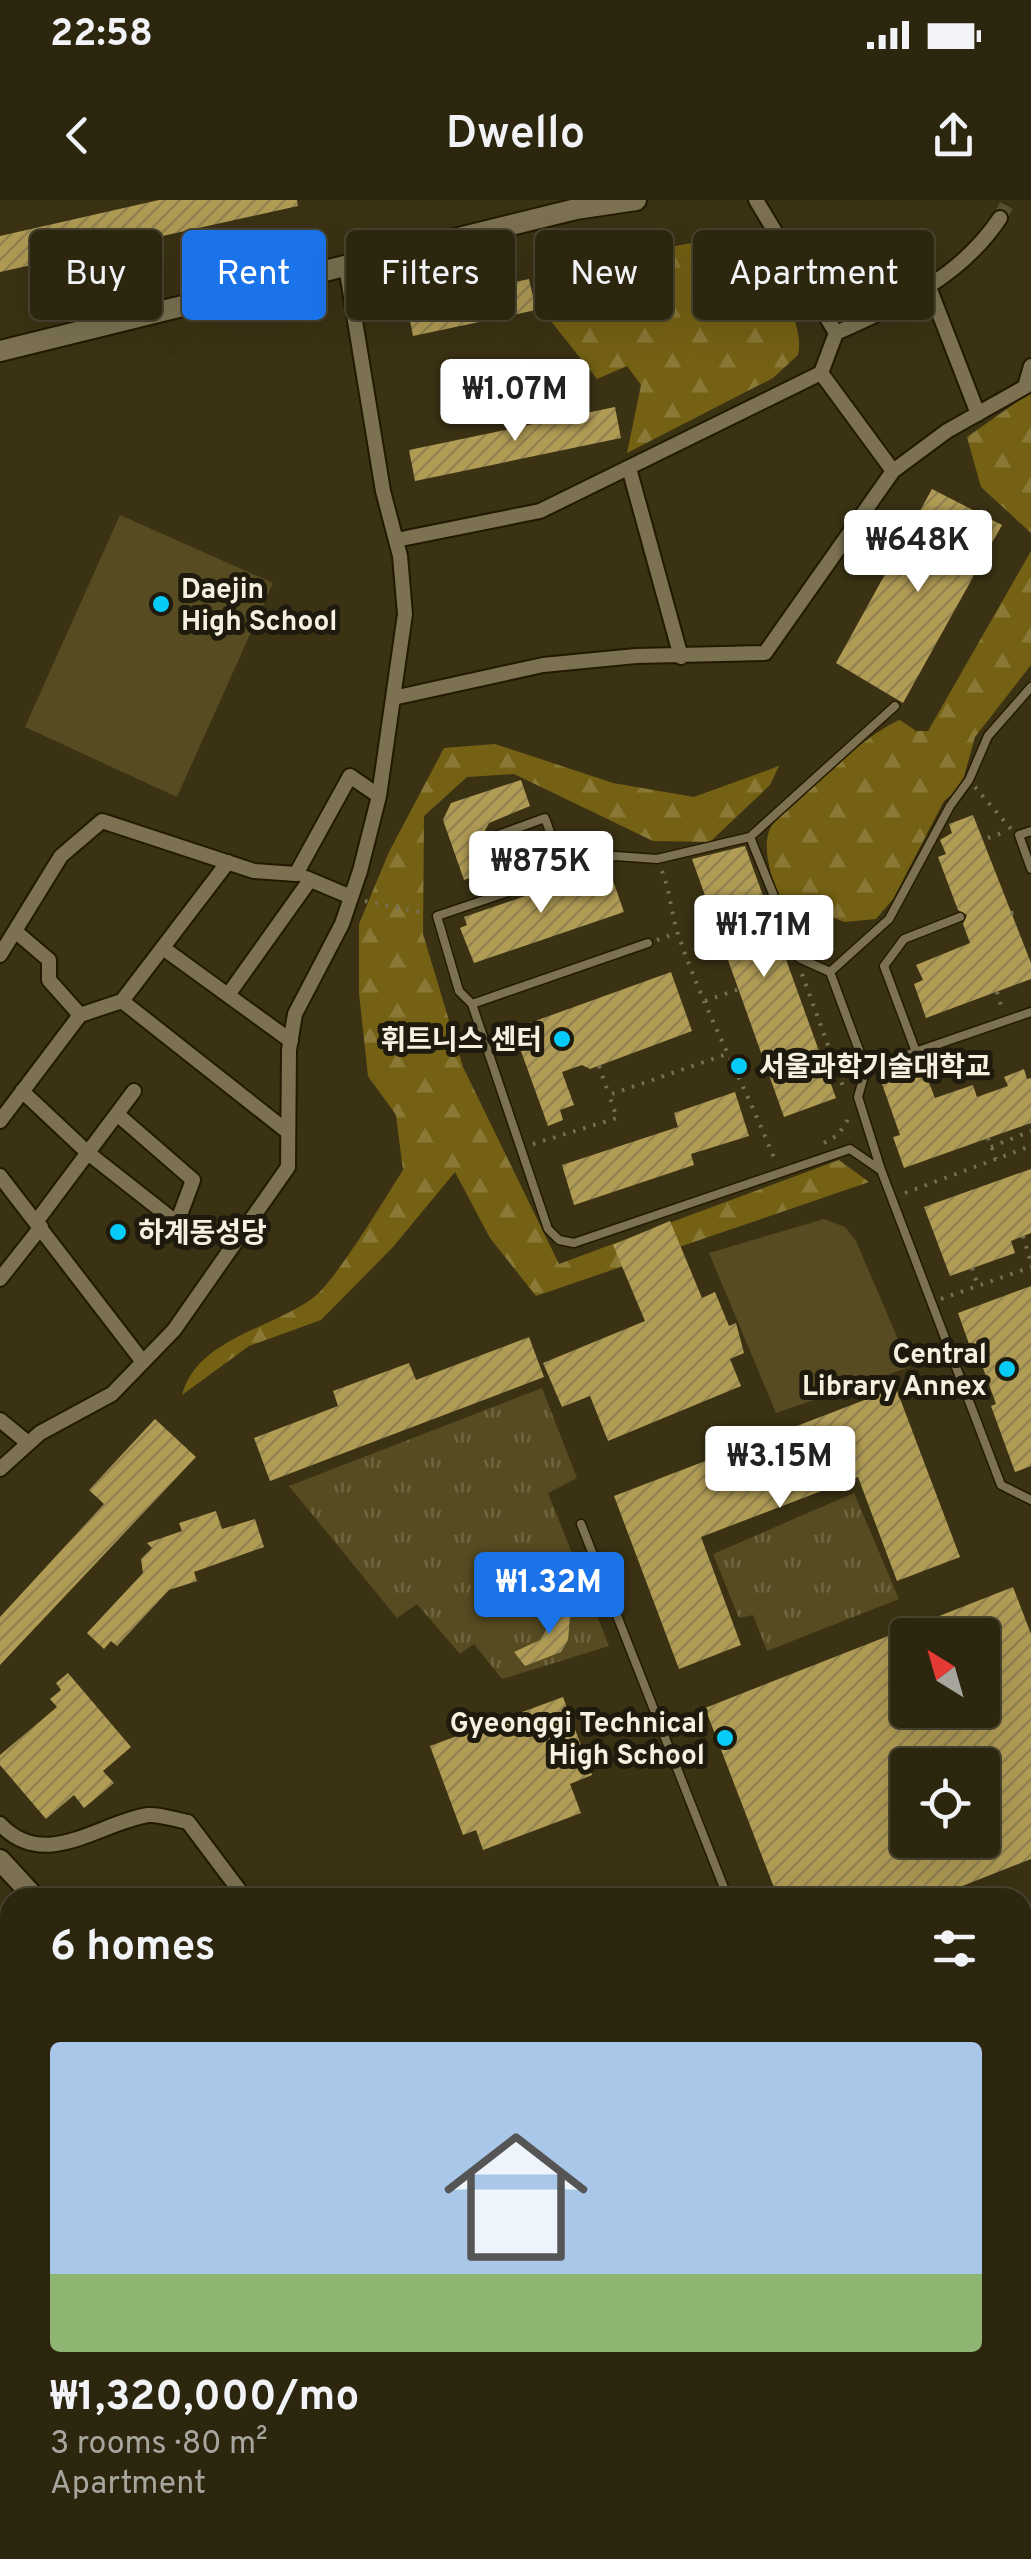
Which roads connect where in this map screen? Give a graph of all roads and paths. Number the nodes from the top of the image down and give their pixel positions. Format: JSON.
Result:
{"nodes":[{"id":1,"x":636,"y":200,"type":"edge"},
{"id":2,"x":756,"y":200,"type":"edge"},
{"id":3,"x":1000,"y":218,"type":"tunnel mouth"},
{"id":4,"x":491,"y":230,"type":"edge"},
{"id":5,"x":346,"y":266,"type":"edge"},
{"id":6,"x":934,"y":283,"type":"edge"},
{"id":7,"x":934,"y":300,"type":"edge"},
{"id":8,"x":356,"y":320,"type":"edge"},
{"id":9,"x":862,"y":320,"type":"edge"},
{"id":10,"x":836,"y":333,"type":"junction"},
{"id":11,"x":0,"y":351,"type":"edge"},
{"id":12,"x":1031,"y":366,"type":"edge"},
{"id":13,"x":821,"y":373,"type":"junction"},
{"id":14,"x":978,"y":414,"type":"junction"},
{"id":15,"x":629,"y":468,"type":"junction"},
{"id":16,"x":892,"y":471,"type":"junction"},
{"id":17,"x":396,"y":540,"type":"junction"},
{"id":18,"x":682,"y":657,"type":"junction"},
{"id":19,"x":1031,"y":687,"type":"edge"},
{"id":20,"x":393,"y":698,"type":"junction"},
{"id":21,"x":895,"y":706,"type":"dead end"},
{"id":22,"x":969,"y":780,"type":"junction"},
{"id":23,"x":379,"y":796,"type":"junction"},
{"id":24,"x":1011,"y":829,"type":"dead end"},
{"id":25,"x":1031,"y":831,"type":"edge"},
{"id":26,"x":750,"y":837,"type":"junction"},
{"id":27,"x":657,"y":858,"type":"junction"},
{"id":28,"x":228,"y":862,"type":"junction"},
{"id":29,"x":1031,"y":868,"type":"edge"},
{"id":30,"x":564,"y":872,"type":"junction"},
{"id":31,"x":303,"y":877,"type":"junction"},
{"id":32,"x":506,"y":891,"type":"junction"},
{"id":33,"x":351,"y":898,"type":"junction"},
{"id":34,"x":437,"y":916,"type":"junction"},
{"id":35,"x":960,"y":917,"type":"dead end"},
{"id":36,"x":15,"y":931,"type":"junction"},
{"id":37,"x":677,"y":933,"type":"junction"},
{"id":38,"x":648,"y":944,"type":"joint"},
{"id":39,"x":162,"y":948,"type":"junction"},
{"id":40,"x":0,"y":954,"type":"edge"},
{"id":41,"x":798,"y":965,"type":"dead end"},
{"id":42,"x":830,"y":972,"type":"junction"},
{"id":43,"x":803,"y":978,"type":"junction"},
{"id":44,"x":794,"y":980,"type":"dead end"},
{"id":45,"x":738,"y":990,"type":"dead end"},
{"id":46,"x":997,"y":992,"type":"dead end"},
{"id":47,"x":228,"y":995,"type":"junction"},
{"id":48,"x":122,"y":1001,"type":"junction"},
{"id":49,"x":704,"y":1002,"type":"junction"},
{"id":50,"x":472,"y":1004,"type":"junction"},
{"id":51,"x":1002,"y":1009,"type":"dead end"},
{"id":52,"x":1031,"y":1012,"type":"edge"},
{"id":53,"x":80,"y":1016,"type":"junction"},
{"id":54,"x":291,"y":1041,"type":"junction"},
{"id":55,"x":916,"y":1052,"type":"junction"},
{"id":56,"x":724,"y":1055,"type":"junction"},
{"id":57,"x":599,"y":1066,"type":"dead end"},
{"id":58,"x":866,"y":1069,"type":"junction"},
{"id":59,"x":22,"y":1091,"type":"junction"},
{"id":60,"x":134,"y":1091,"type":"dead end"},
{"id":61,"x":609,"y":1095,"type":"junction"},
{"id":62,"x":117,"y":1114,"type":"junction"},
{"id":63,"x":0,"y":1121,"type":"edge"},
{"id":64,"x":1031,"y":1131,"type":"edge"},
{"id":65,"x":288,"y":1132,"type":"junction"},
{"id":66,"x":988,"y":1138,"type":"dead end"},
{"id":67,"x":823,"y":1144,"type":"dead end"},
{"id":68,"x":1031,"y":1146,"type":"edge"},
{"id":69,"x":991,"y":1147,"type":"junction"},
{"id":70,"x":519,"y":1148,"type":"junction"},
{"id":71,"x":88,"y":1152,"type":"junction"},
{"id":72,"x":790,"y":1155,"type":"dead end"},
{"id":73,"x":996,"y":1159,"type":"junction"},
{"id":74,"x":774,"y":1160,"type":"junction"},
{"id":75,"x":880,"y":1170,"type":"junction"},
{"id":76,"x":779,"y":1172,"type":"junction"},
{"id":77,"x":0,"y":1176,"type":"edge"},
{"id":78,"x":891,"y":1198,"type":"junction"},
{"id":79,"x":38,"y":1224,"type":"junction"},
{"id":80,"x":1023,"y":1236,"type":"dead end"},
{"id":81,"x":1028,"y":1243,"type":"edge"},
{"id":82,"x":1031,"y":1265,"type":"edge"},
{"id":83,"x":972,"y":1268,"type":"dead end"},
{"id":84,"x":0,"y":1279,"type":"edge"},
{"id":85,"x":978,"y":1286,"type":"junction"},
{"id":86,"x":931,"y":1302,"type":"junction"},
{"id":87,"x":143,"y":1362,"type":"junction"},
{"id":88,"x":0,"y":1420,"type":"edge"},
{"id":89,"x":28,"y":1442,"type":"junction"},
{"id":90,"x":0,"y":1469,"type":"edge"},
{"id":91,"x":1031,"y":1500,"type":"edge"},
{"id":92,"x":580,"y":1524,"type":"dead end"},
{"id":93,"x":0,"y":1824,"type":"edge"},
{"id":94,"x":0,"y":1860,"type":"edge"},
{"id":95,"x":26,"y":1888,"type":"edge"},
{"id":96,"x":238,"y":1888,"type":"edge"},
{"id":97,"x":724,"y":1888,"type":"edge"}],
"edges":[{"from":1,"to":4,"type":"main road"},
{"from":2,"to":10,"type":"street"},
{"from":3,"to":6,"type":"street"},
{"from":5,"to":11,"type":"main road"},
{"from":7,"to":14,"type":"street"},
{"from":8,"to":17,"type":"street"},
{"from":9,"to":10,"type":"street"},
{"from":10,"to":13,"type":"street"},
{"from":12,"to":14,"type":"street"},
{"from":13,"to":15,"type":"street"},
{"from":13,"to":16,"type":"street"},
{"from":14,"to":16,"type":"street"},
{"from":15,"to":17,"type":"street"},
{"from":15,"to":18,"type":"street"},
{"from":16,"to":18,"type":"street"},
{"from":17,"to":20,"type":"street"},
{"from":18,"to":20,"type":"street"},
{"from":19,"to":22,"type":"lane"},
{"from":20,"to":23,"type":"street"},
{"from":21,"to":26,"type":"lane"},
{"from":22,"to":24,"type":"path"},
{"from":22,"to":42,"type":"lane"},
{"from":23,"to":31,"type":"street"},
{"from":23,"to":33,"type":"street"},
{"from":25,"to":29,"type":"lane"},
{"from":26,"to":27,"type":"lane"},
{"from":26,"to":42,"type":"lane"},
{"from":27,"to":30,"type":"lane"},
{"from":27,"to":37,"type":"path"},
{"from":28,"to":31,"type":"street"},
{"from":28,"to":36,"type":"street"},
{"from":28,"to":39,"type":"street"},
{"from":30,"to":32,"type":"lane"},
{"from":30,"to":32,"type":"lane"},
{"from":31,"to":33,"type":"street"},
{"from":31,"to":47,"type":"street"},
{"from":32,"to":34,"type":"lane"},
{"from":33,"to":34,"type":"path"},
{"from":33,"to":54,"type":"street"},
{"from":34,"to":50,"type":"lane"},
{"from":35,"to":55,"type":"lane"},
{"from":36,"to":40,"type":"street"},
{"from":36,"to":53,"type":"street"},
{"from":37,"to":38,"type":"path"},
{"from":37,"to":49,"type":"path"},
{"from":38,"to":50,"type":"lane"},
{"from":39,"to":47,"type":"street"},
{"from":39,"to":48,"type":"street"},
{"from":41,"to":43,"type":"path"},
{"from":42,"to":58,"type":"lane"},
{"from":43,"to":44,"type":"path"},
{"from":43,"to":67,"type":"path"},
{"from":45,"to":49,"type":"path"},
{"from":46,"to":51,"type":"path"},
{"from":47,"to":54,"type":"street"},
{"from":48,"to":53,"type":"street"},
{"from":48,"to":65,"type":"street"},
{"from":49,"to":56,"type":"path"},
{"from":50,"to":70,"type":"lane"},
{"from":52,"to":55,"type":"lane"},
{"from":53,"to":59,"type":"street"},
{"from":54,"to":65,"type":"street"},
{"from":55,"to":58,"type":"lane"},
{"from":56,"to":61,"type":"path"},
{"from":56,"to":74,"type":"path"},
{"from":57,"to":61,"type":"path"},
{"from":58,"to":75,"type":"lane"},
{"from":59,"to":63,"type":"street"},
{"from":59,"to":71,"type":"street"},
{"from":60,"to":62,"type":"street"},
{"from":61,"to":70,"type":"path"},
{"from":62,"to":71,"type":"street"},
{"from":62,"to":71,"type":"street"},
{"from":64,"to":69,"type":"path"},
{"from":65,"to":87,"type":"street"},
{"from":66,"to":69,"type":"path"},
{"from":68,"to":73,"type":"path"},
{"from":69,"to":73,"type":"path"},
{"from":70,"to":76,"type":"lane"},
{"from":71,"to":79,"type":"street"},
{"from":72,"to":74,"type":"path"},
{"from":73,"to":78,"type":"path"},
{"from":74,"to":76,"type":"path"},
{"from":75,"to":76,"type":"lane"},
{"from":75,"to":78,"type":"lane"},
{"from":77,"to":79,"type":"street"},
{"from":78,"to":86,"type":"lane"},
{"from":79,"to":84,"type":"street"},
{"from":79,"to":87,"type":"street"},
{"from":80,"to":81,"type":"path"},
{"from":81,"to":82,"type":"path"},
{"from":82,"to":85,"type":"path"},
{"from":83,"to":85,"type":"path"},
{"from":85,"to":86,"type":"path"},
{"from":86,"to":91,"type":"lane"},
{"from":87,"to":89,"type":"street"},
{"from":88,"to":89,"type":"street"},
{"from":89,"to":90,"type":"street"},
{"from":92,"to":97,"type":"lane"},
{"from":93,"to":96,"type":"street"},
{"from":94,"to":95,"type":"main road"}]}
